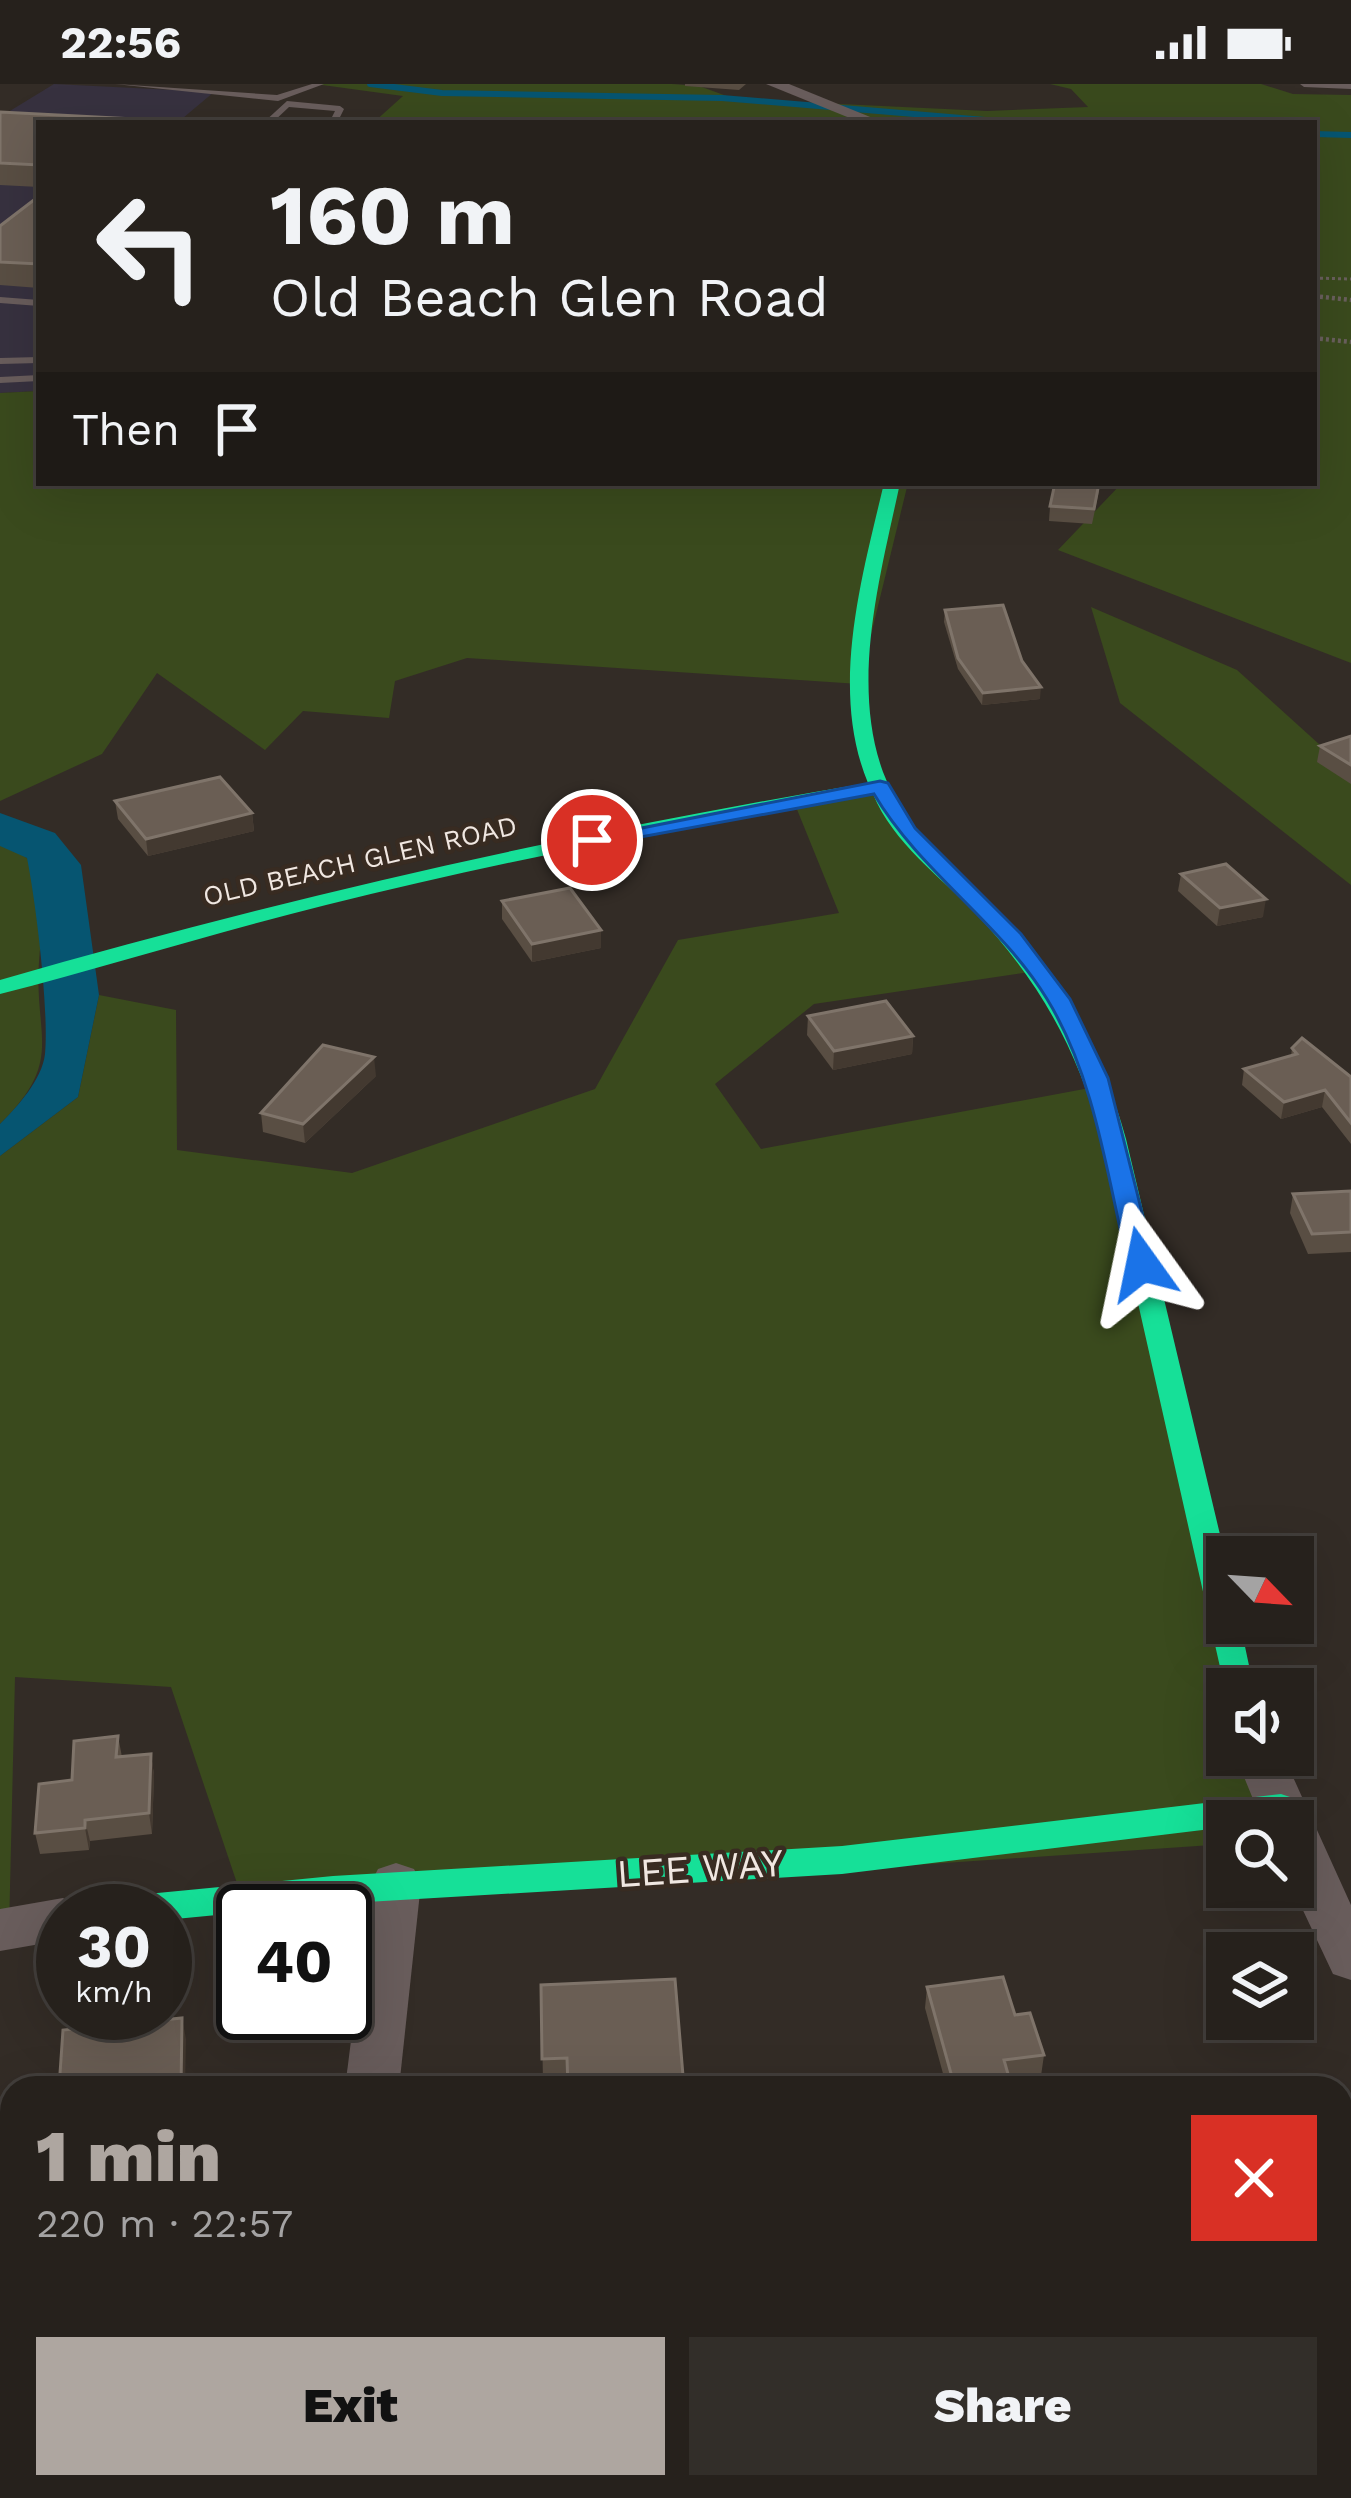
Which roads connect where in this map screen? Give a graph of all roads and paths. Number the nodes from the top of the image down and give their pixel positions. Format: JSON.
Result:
{"nodes":[{"id":1,"x":119,"y":84,"type":"edge"},
{"id":2,"x":320,"y":84,"type":"edge"},
{"id":3,"x":774,"y":84,"type":"edge"},
{"id":4,"x":1304,"y":84,"type":"edge"},
{"id":5,"x":1351,"y":86,"type":"edge"},
{"id":6,"x":283,"y":101,"type":"junction"},
{"id":7,"x":269,"y":120,"type":"edge"},
{"id":8,"x":334,"y":120,"type":"edge"},
{"id":9,"x":869,"y":120,"type":"edge"},
{"id":10,"x":1317,"y":278,"type":"edge"},
{"id":11,"x":1351,"y":279,"type":"edge"},
{"id":12,"x":1317,"y":296,"type":"edge"},
{"id":13,"x":0,"y":300,"type":"edge"},
{"id":14,"x":1351,"y":300,"type":"edge"},
{"id":15,"x":36,"y":303,"type":"edge"},
{"id":16,"x":1317,"y":338,"type":"edge"},
{"id":17,"x":1351,"y":342,"type":"edge"},
{"id":18,"x":36,"y":360,"type":"edge"},
{"id":19,"x":0,"y":361,"type":"edge"},
{"id":20,"x":36,"y":379,"type":"edge"},
{"id":21,"x":0,"y":380,"type":"edge"},
{"id":22,"x":891,"y":486,"type":"edge"},
{"id":23,"x":880,"y":787,"type":"junction"},
{"id":24,"x":0,"y":987,"type":"edge"},
{"id":25,"x":1234,"y":1668,"type":"edge"},
{"id":26,"x":1206,"y":1828,"type":"edge"},
{"id":27,"x":1314,"y":1879,"type":"edge"},
{"id":28,"x":396,"y":1883,"type":"junction"},
{"id":29,"x":192,"y":1903,"type":"edge"},
{"id":30,"x":36,"y":1923,"type":"edge"},
{"id":31,"x":0,"y":1930,"type":"edge"},
{"id":32,"x":1351,"y":1959,"type":"edge"},
{"id":33,"x":373,"y":2076,"type":"edge"}],
"edges":[{"from":1,"to":6,"type":"lane"},
{"from":2,"to":6,"type":"lane"},
{"from":3,"to":9,"type":"street"},
{"from":4,"to":5,"type":"lane"},
{"from":6,"to":7,"type":"lane"},
{"from":6,"to":8,"type":"lane"},
{"from":10,"to":11,"type":"path"},
{"from":12,"to":14,"type":"path"},
{"from":13,"to":15,"type":"lane"},
{"from":16,"to":17,"type":"path"},
{"from":18,"to":19,"type":"lane"},
{"from":20,"to":21,"type":"lane"},
{"from":22,"to":23,"type":"street"},
{"from":23,"to":24,"type":"street","name":"OLD BEACH GLEN ROAD"},
{"from":23,"to":25,"type":"street"},
{"from":26,"to":28,"type":"street","name":"LEE WAY"},
{"from":27,"to":32,"type":"street"},
{"from":28,"to":29,"type":"street","name":"LEE WAY"},
{"from":28,"to":33,"type":"street"},
{"from":30,"to":31,"type":"street"}]}
